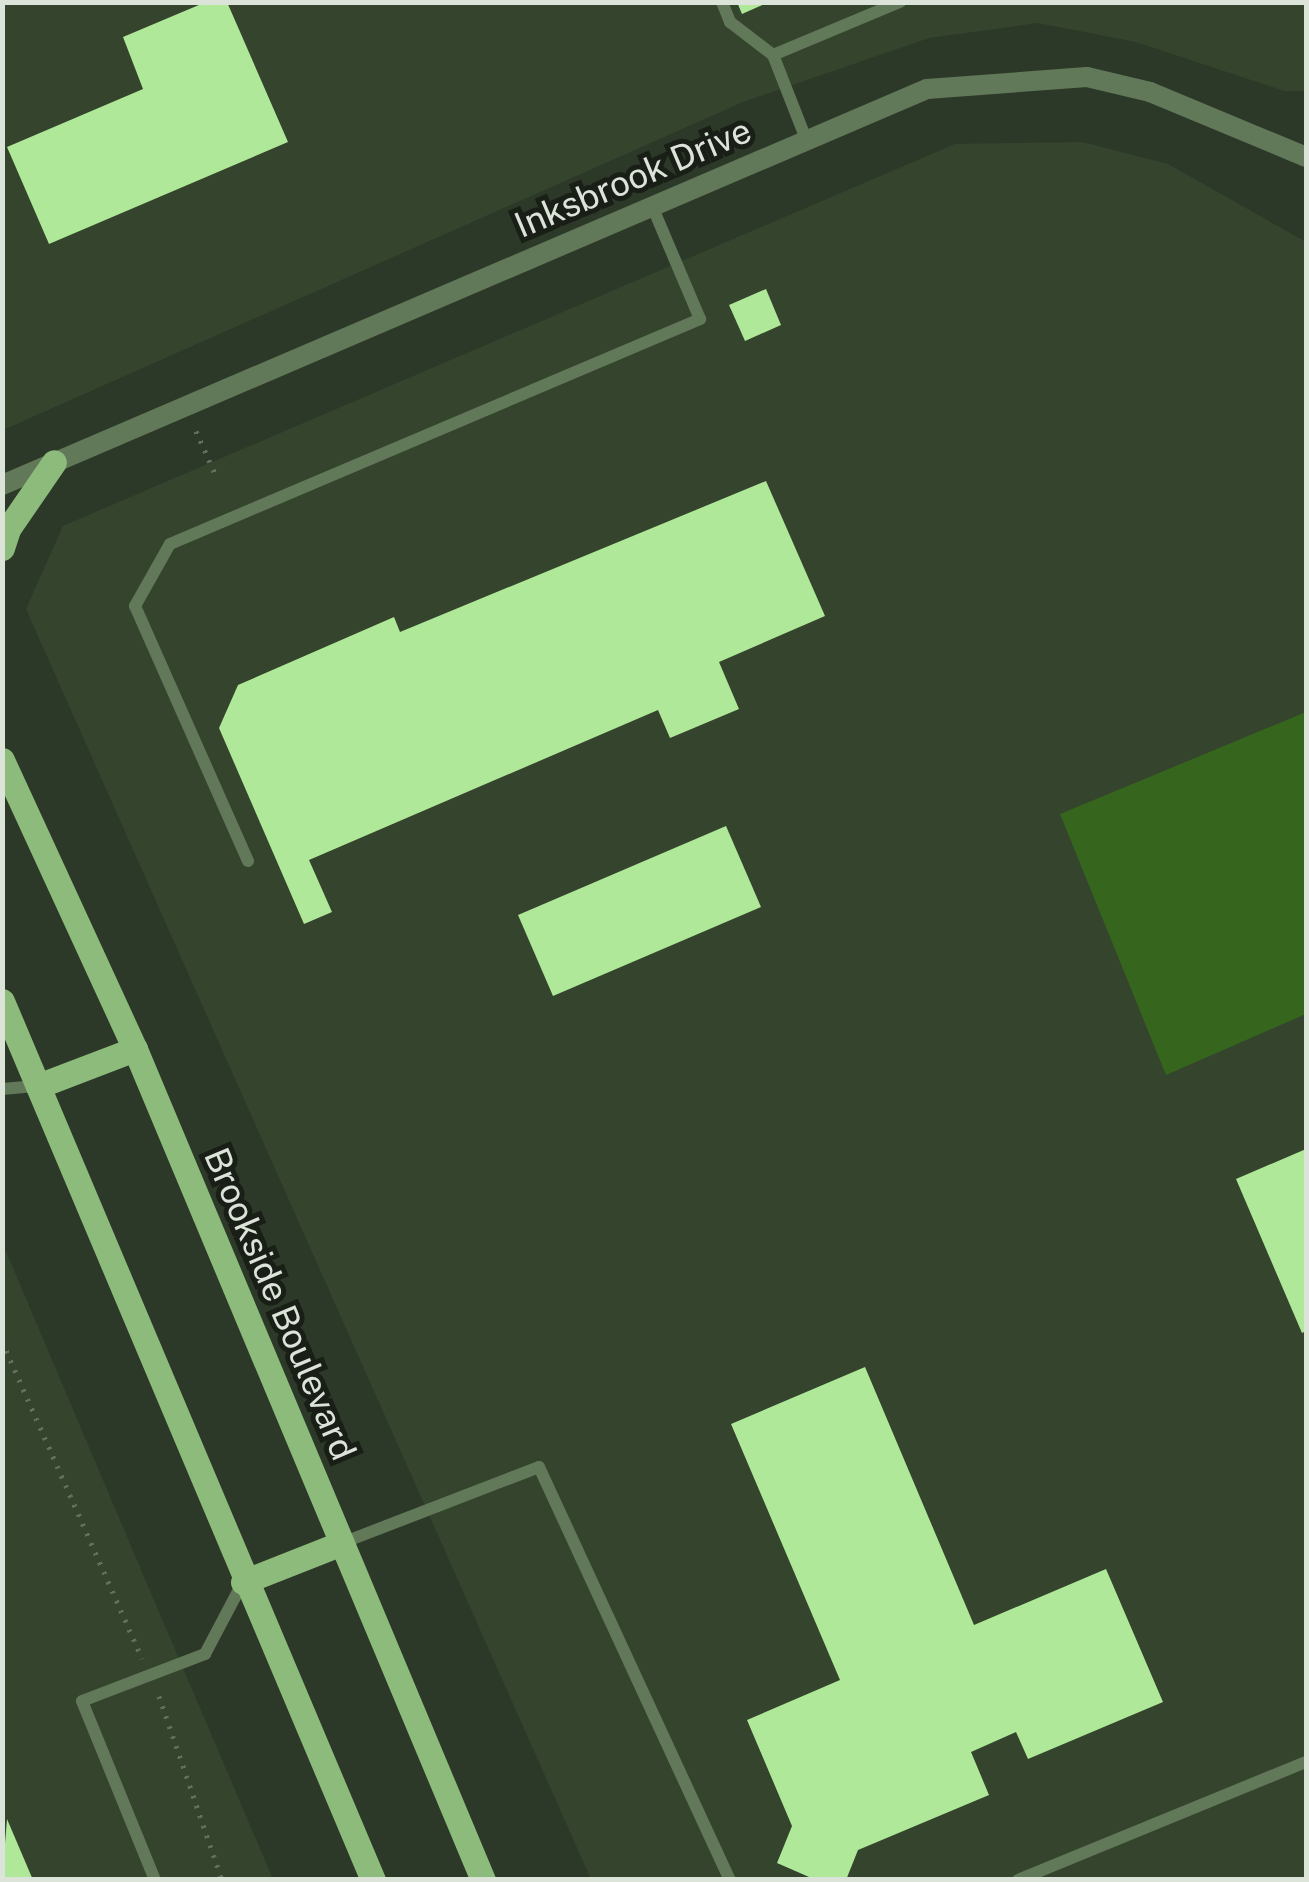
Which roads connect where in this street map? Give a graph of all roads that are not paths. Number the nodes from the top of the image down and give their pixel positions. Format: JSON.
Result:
{"nodes":[{"id":1,"x":722,"y":2,"type":"edge"},
{"id":2,"x":900,"y":2,"type":"edge"},
{"id":3,"x":773,"y":55,"type":"junction"},
{"id":4,"x":806,"y":139,"type":"junction"},
{"id":5,"x":1306,"y":157,"type":"edge"},
{"id":6,"x":652,"y":206,"type":"junction"},
{"id":7,"x":54,"y":462,"type":"junction"},
{"id":8,"x":2,"y":486,"type":"edge"},
{"id":9,"x":2,"y":548,"type":"edge"},
{"id":10,"x":2,"y":760,"type":"edge"},
{"id":11,"x":248,"y":861,"type":"dead end"},
{"id":12,"x":2,"y":1001,"type":"edge"},
{"id":13,"x":135,"y":1049,"type":"junction"},
{"id":14,"x":38,"y":1086,"type":"junction"},
{"id":15,"x":2,"y":1089,"type":"edge"},
{"id":16,"x":342,"y":1542,"type":"junction"},
{"id":17,"x":243,"y":1582,"type":"junction"},
{"id":18,"x":1306,"y":1762,"type":"edge"},
{"id":19,"x":368,"y":1872,"type":"edge"},
{"id":20,"x":155,"y":1880,"type":"edge"},
{"id":21,"x":483,"y":1880,"type":"edge"},
{"id":22,"x":730,"y":1880,"type":"edge"},
{"id":23,"x":1018,"y":1880,"type":"edge"}],
"edges":[{"from":1,"to":3,"type":"lane"},
{"from":2,"to":3,"type":"lane"},
{"from":3,"to":4,"type":"lane"},
{"from":4,"to":5,"type":"street","name":"Inksbrook Drive"},
{"from":4,"to":6,"type":"street","name":"Inksbrook Drive"},
{"from":6,"to":7,"type":"street","name":"Inksbrook Drive"},
{"from":6,"to":11,"type":"lane"},
{"from":7,"to":8,"type":"street","name":"Inksbrook Drive"},
{"from":7,"to":9,"type":"main road"},
{"from":10,"to":13,"type":"main road","name":"Brookside Boulevard"},
{"from":12,"to":14,"type":"main road"},
{"from":13,"to":14,"type":"main road"},
{"from":13,"to":16,"type":"main road","name":"Brookside Boulevard"},
{"from":14,"to":15,"type":"lane"},
{"from":14,"to":17,"type":"main road"},
{"from":16,"to":17,"type":"main road"},
{"from":16,"to":21,"type":"main road","name":"Brookside Boulevard"},
{"from":16,"to":22,"type":"lane"},
{"from":17,"to":19,"type":"main road"},
{"from":17,"to":20,"type":"lane"},
{"from":18,"to":23,"type":"lane"}]}
